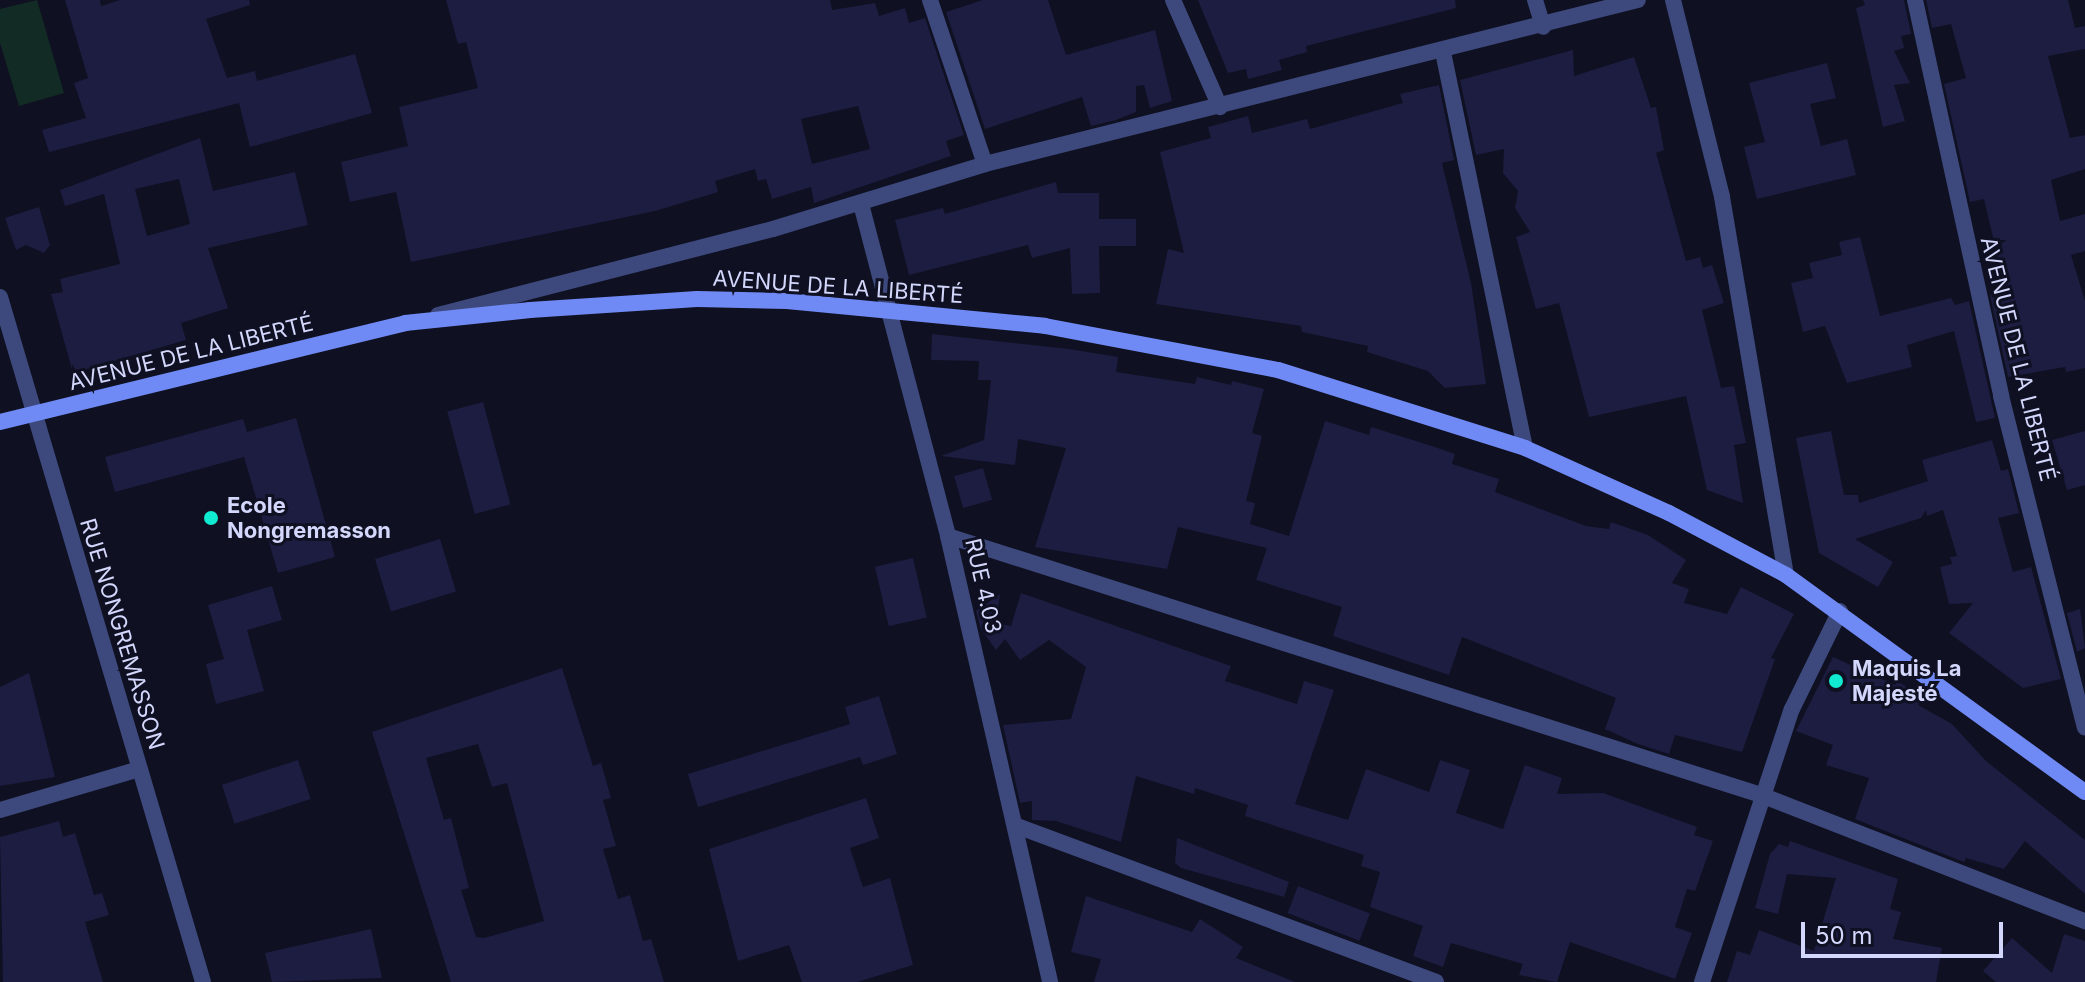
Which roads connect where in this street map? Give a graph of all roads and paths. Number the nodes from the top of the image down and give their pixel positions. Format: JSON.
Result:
{"nodes":[{"id":1,"x":930,"y":0,"type":"edge"},
{"id":2,"x":1173,"y":0,"type":"edge"},
{"id":3,"x":1535,"y":0,"type":"edge"},
{"id":4,"x":1638,"y":0,"type":"edge"},
{"id":5,"x":1673,"y":0,"type":"edge"},
{"id":6,"x":1915,"y":0,"type":"edge"},
{"id":7,"x":1543,"y":27,"type":"junction"},
{"id":8,"x":1443,"y":52,"type":"junction"},
{"id":9,"x":1220,"y":107,"type":"junction"},
{"id":10,"x":985,"y":164,"type":"junction"},
{"id":11,"x":861,"y":204,"type":"junction"},
{"id":12,"x":0,"y":297,"type":"edge"},
{"id":13,"x":891,"y":308,"type":"junction"},
{"id":14,"x":405,"y":323,"type":"junction"},
{"id":15,"x":33,"y":414,"type":"junction"},
{"id":16,"x":0,"y":422,"type":"edge"},
{"id":17,"x":1525,"y":448,"type":"junction"},
{"id":18,"x":948,"y":536,"type":"junction"},
{"id":19,"x":1786,"y":575,"type":"junction"},
{"id":20,"x":1840,"y":611,"type":"junction"},
{"id":21,"x":2080,"y":682,"type":"edge"},
{"id":22,"x":2085,"y":728,"type":"edge"},
{"id":23,"x":139,"y":769,"type":"junction"},
{"id":24,"x":2085,"y":792,"type":"edge"},
{"id":25,"x":1761,"y":795,"type":"junction"},
{"id":26,"x":0,"y":810,"type":"edge"},
{"id":27,"x":1017,"y":826,"type":"junction"},
{"id":28,"x":2085,"y":921,"type":"edge"},
{"id":29,"x":203,"y":982,"type":"edge"},
{"id":30,"x":1050,"y":982,"type":"edge"},
{"id":31,"x":1436,"y":982,"type":"edge"},
{"id":32,"x":1702,"y":982,"type":"edge"}],
"edges":[{"from":1,"to":10,"type":"street"},
{"from":2,"to":9,"type":"street"},
{"from":3,"to":7,"type":"street"},
{"from":4,"to":7,"type":"street"},
{"from":5,"to":19,"type":"street"},
{"from":6,"to":21,"type":"street","name":"AVENUE DE LA LIBERTÉ"},
{"from":7,"to":8,"type":"street"},
{"from":8,"to":9,"type":"street"},
{"from":8,"to":17,"type":"street"},
{"from":9,"to":10,"type":"street"},
{"from":10,"to":11,"type":"street"},
{"from":11,"to":13,"type":"street","name":"RUE 4.03"},
{"from":11,"to":14,"type":"street"},
{"from":12,"to":15,"type":"street","name":"RUE NONGREMASSON"},
{"from":13,"to":14,"type":"main road","name":"AVENUE DE LA LIBERTÉ"},
{"from":13,"to":17,"type":"main road","name":"AVENUE DE LA LIBERTÉ"},
{"from":13,"to":18,"type":"street","name":"RUE 4.03"},
{"from":14,"to":15,"type":"main road","name":"AVENUE DE LA LIBERTÉ"},
{"from":15,"to":16,"type":"main road","name":"AVENUE DE LA LIBERTÉ"},
{"from":15,"to":23,"type":"street","name":"RUE NONGREMASSON"},
{"from":17,"to":19,"type":"main road","name":"AVENUE DE LA LIBERTÉ"},
{"from":18,"to":25,"type":"street"},
{"from":18,"to":27,"type":"street","name":"RUE 4.03"},
{"from":19,"to":20,"type":"main road","name":"AVENUE DE LA LIBERTÉ"},
{"from":20,"to":24,"type":"main road","name":"AVENUE DE LA LIBERTÉ"},
{"from":20,"to":25,"type":"street"},
{"from":21,"to":22,"type":"street","name":"AVENUE DE LA LIBERTÉ"},
{"from":23,"to":26,"type":"street"},
{"from":23,"to":29,"type":"street","name":"RUE NONGREMASSON"},
{"from":25,"to":28,"type":"street"},
{"from":25,"to":32,"type":"street"},
{"from":27,"to":30,"type":"street","name":"RUE 4.03"},
{"from":27,"to":31,"type":"street"}]}
